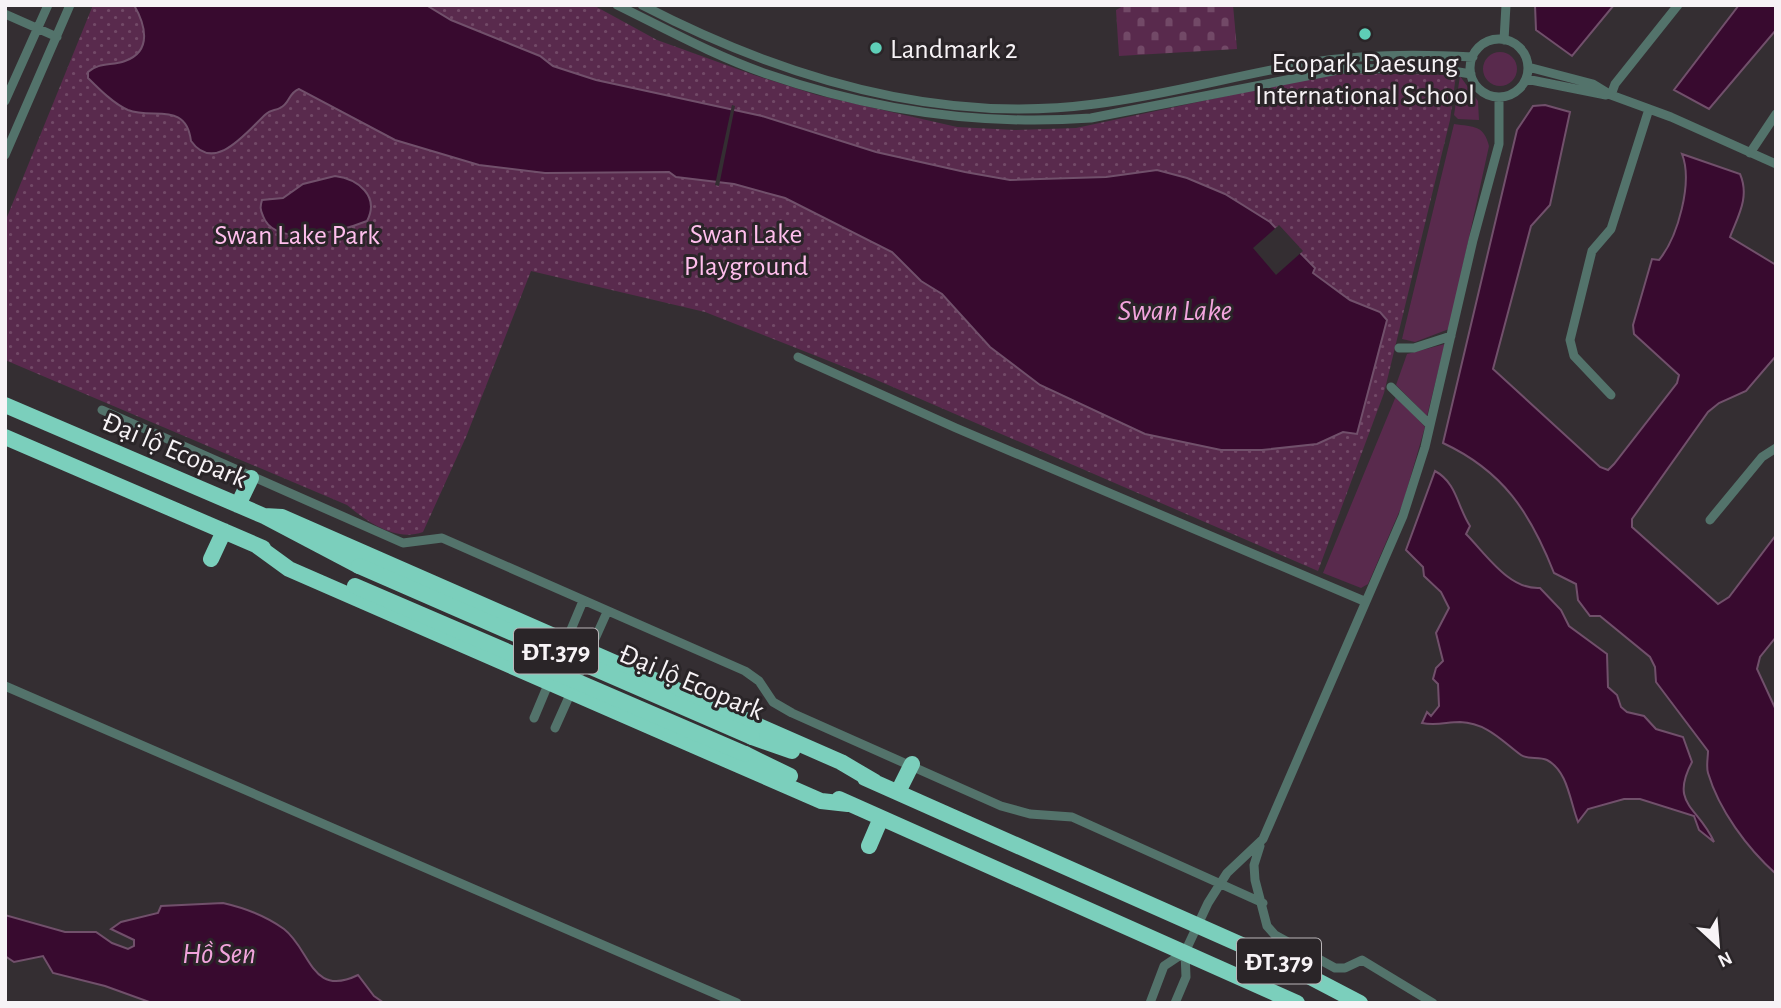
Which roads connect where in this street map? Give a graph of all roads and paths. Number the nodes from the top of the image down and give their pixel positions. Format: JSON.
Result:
{"nodes":[{"id":1,"x":48,"y":5,"type":"edge"},
{"id":2,"x":70,"y":5,"type":"edge"},
{"id":3,"x":617,"y":5,"type":"edge"},
{"id":4,"x":642,"y":5,"type":"edge"},
{"id":5,"x":1506,"y":5,"type":"edge"},
{"id":6,"x":1678,"y":5,"type":"edge"},
{"id":7,"x":5,"y":14,"type":"edge"},
{"id":8,"x":38,"y":28,"type":"junction"},
{"id":9,"x":57,"y":37,"type":"junction"},
{"id":10,"x":1504,"y":40,"type":"junction"},
{"id":11,"x":1472,"y":57,"type":"junction"},
{"id":12,"x":745,"y":59,"type":"junction"},
{"id":13,"x":1343,"y":64,"type":"junction"},
{"id":14,"x":1528,"y":67,"type":"junction"},
{"id":15,"x":1471,"y":74,"type":"junction"},
{"id":16,"x":1526,"y":79,"type":"junction"},
{"id":17,"x":1611,"y":95,"type":"junction"},
{"id":18,"x":1174,"y":97,"type":"junction"},
{"id":19,"x":1499,"y":97,"type":"junction"},
{"id":20,"x":5,"y":101,"type":"edge"},
{"id":21,"x":998,"y":109,"type":"junction"},
{"id":22,"x":1649,"y":109,"type":"junction"},
{"id":23,"x":1776,"y":114,"type":"edge"},
{"id":24,"x":998,"y":120,"type":"junction"},
{"id":25,"x":1750,"y":153,"type":"junction"},
{"id":26,"x":5,"y":155,"type":"edge"},
{"id":27,"x":1776,"y":164,"type":"edge"},
{"id":28,"x":1451,"y":336,"type":"junction"},
{"id":29,"x":1399,"y":348,"type":"dead end"},
{"id":30,"x":798,"y":357,"type":"dead end"},
{"id":31,"x":1391,"y":387,"type":"dead end"},
{"id":32,"x":1611,"y":395,"type":"dead end"},
{"id":33,"x":5,"y":405,"type":"edge"},
{"id":34,"x":102,"y":411,"type":"dead end"},
{"id":35,"x":1430,"y":425,"type":"junction"},
{"id":36,"x":5,"y":437,"type":"edge"},
{"id":37,"x":1776,"y":448,"type":"edge"},
{"id":38,"x":251,"y":478,"type":"junction"},
{"id":39,"x":238,"y":505,"type":"junction"},
{"id":40,"x":264,"y":516,"type":"junction"},
{"id":41,"x":1710,"y":520,"type":"dead end"},
{"id":42,"x":224,"y":531,"type":"junction"},
{"id":43,"x":256,"y":545,"type":"junction"},
{"id":44,"x":211,"y":559,"type":"dead end"},
{"id":45,"x":1364,"y":600,"type":"junction"},
{"id":46,"x":583,"y":601,"type":"junction"},
{"id":47,"x":607,"y":612,"type":"junction"},
{"id":48,"x":566,"y":642,"type":"junction"},
{"id":49,"x":589,"y":652,"type":"junction"},
{"id":50,"x":549,"y":682,"type":"junction"},
{"id":51,"x":5,"y":686,"type":"edge"},
{"id":52,"x":572,"y":692,"type":"junction"},
{"id":53,"x":534,"y":718,"type":"dead end"},
{"id":54,"x":555,"y":728,"type":"dead end"},
{"id":55,"x":912,"y":764,"type":"junction"},
{"id":56,"x":875,"y":782,"type":"junction"},
{"id":57,"x":898,"y":792,"type":"junction"},
{"id":58,"x":848,"y":804,"type":"junction"},
{"id":59,"x":881,"y":818,"type":"junction"},
{"id":60,"x":1264,"y":839,"type":"junction"},
{"id":61,"x":869,"y":846,"type":"dead end"},
{"id":62,"x":1219,"y":883,"type":"junction"},
{"id":63,"x":1263,"y":903,"type":"junction"},
{"id":64,"x":1197,"y":925,"type":"junction"},
{"id":65,"x":1185,"y":952,"type":"junction"},
{"id":66,"x":737,"y":1003,"type":"edge"},
{"id":67,"x":1150,"y":1003,"type":"edge"},
{"id":68,"x":1175,"y":1003,"type":"edge"},
{"id":69,"x":1297,"y":1003,"type":"edge"},
{"id":70,"x":1360,"y":1003,"type":"edge"},
{"id":71,"x":1433,"y":1003,"type":"edge"}],
"edges":[{"from":1,"to":8,"type":"street"},
{"from":2,"to":9,"type":"street"},
{"from":3,"to":12,"type":"street"},
{"from":4,"to":12,"type":"street"},
{"from":5,"to":10,"type":"street"},
{"from":6,"to":17,"type":"street"},
{"from":7,"to":8,"type":"street"},
{"from":8,"to":9,"type":"street"},
{"from":8,"to":20,"type":"street"},
{"from":9,"to":26,"type":"street"},
{"from":10,"to":11,"type":"street"},
{"from":10,"to":14,"type":"street"},
{"from":11,"to":13,"type":"street"},
{"from":11,"to":15,"type":"street"},
{"from":12,"to":21,"type":"street"},
{"from":12,"to":24,"type":"street"},
{"from":13,"to":15,"type":"street"},
{"from":13,"to":18,"type":"street"},
{"from":14,"to":16,"type":"street"},
{"from":14,"to":17,"type":"street"},
{"from":15,"to":19,"type":"street"},
{"from":16,"to":17,"type":"street"},
{"from":16,"to":19,"type":"street"},
{"from":17,"to":22,"type":"street"},
{"from":18,"to":21,"type":"street"},
{"from":18,"to":24,"type":"street"},
{"from":19,"to":28,"type":"street"},
{"from":21,"to":24,"type":"street"},
{"from":22,"to":25,"type":"street"},
{"from":22,"to":32,"type":"street"},
{"from":23,"to":25,"type":"street"},
{"from":25,"to":27,"type":"street"},
{"from":28,"to":29,"type":"street"},
{"from":28,"to":35,"type":"street"},
{"from":30,"to":45,"type":"street"},
{"from":31,"to":35,"type":"street"},
{"from":33,"to":39,"type":"highway","name":"Đại lộ Ecopark","number":"ĐT.379"},
{"from":34,"to":38,"type":"street"},
{"from":35,"to":45,"type":"street"},
{"from":36,"to":42,"type":"highway","name":"Đại lộ Ecopark","number":"ĐT.379"},
{"from":37,"to":41,"type":"street"},
{"from":38,"to":39,"type":"highway"},
{"from":38,"to":46,"type":"street"},
{"from":39,"to":40,"type":"highway","name":"Đại lộ Ecopark","number":"ĐT.379"},
{"from":40,"to":48,"type":"highway"},
{"from":40,"to":56,"type":"highway","name":"Đại lộ Ecopark","number":"ĐT.379","bridge":true},
{"from":42,"to":43,"type":"highway","name":"Đại lộ Ecopark","number":"ĐT.379"},
{"from":42,"to":44,"type":"highway"},
{"from":43,"to":50,"type":"highway"},
{"from":43,"to":58,"type":"highway","name":"Đại lộ Ecopark","number":"ĐT.379","bridge":true},
{"from":45,"to":60,"type":"street"},
{"from":46,"to":47,"type":"street"},
{"from":46,"to":48,"type":"street"},
{"from":47,"to":49,"type":"street"},
{"from":47,"to":55,"type":"street"},
{"from":48,"to":49,"type":"highway"},
{"from":48,"to":50,"type":"street"},
{"from":49,"to":52,"type":"street"},
{"from":49,"to":56,"type":"highway"},
{"from":50,"to":52,"type":"highway"},
{"from":50,"to":53,"type":"street"},
{"from":51,"to":66,"type":"street"},
{"from":52,"to":54,"type":"street"},
{"from":52,"to":58,"type":"highway"},
{"from":55,"to":57,"type":"highway"},
{"from":55,"to":62,"type":"street"},
{"from":56,"to":57,"type":"highway","name":"Đại lộ Ecopark","number":"ĐT.379"},
{"from":57,"to":64,"type":"highway","name":"Đại lộ Ecopark","number":"ĐT.379"},
{"from":58,"to":59,"type":"highway","name":"Đại lộ Ecopark","number":"ĐT.379"},
{"from":59,"to":61,"type":"highway"},
{"from":59,"to":65,"type":"highway","name":"Đại lộ Ecopark","number":"ĐT.379"},
{"from":60,"to":62,"type":"street"},
{"from":60,"to":63,"type":"street"},
{"from":62,"to":63,"type":"street"},
{"from":62,"to":64,"type":"street"},
{"from":63,"to":71,"type":"street"},
{"from":64,"to":65,"type":"street"},
{"from":64,"to":70,"type":"highway","name":"Đại lộ Ecopark","number":"ĐT.379"},
{"from":65,"to":67,"type":"street"},
{"from":65,"to":68,"type":"street"},
{"from":65,"to":69,"type":"highway","name":"Đại lộ Ecopark","number":"ĐT.379"}]}
